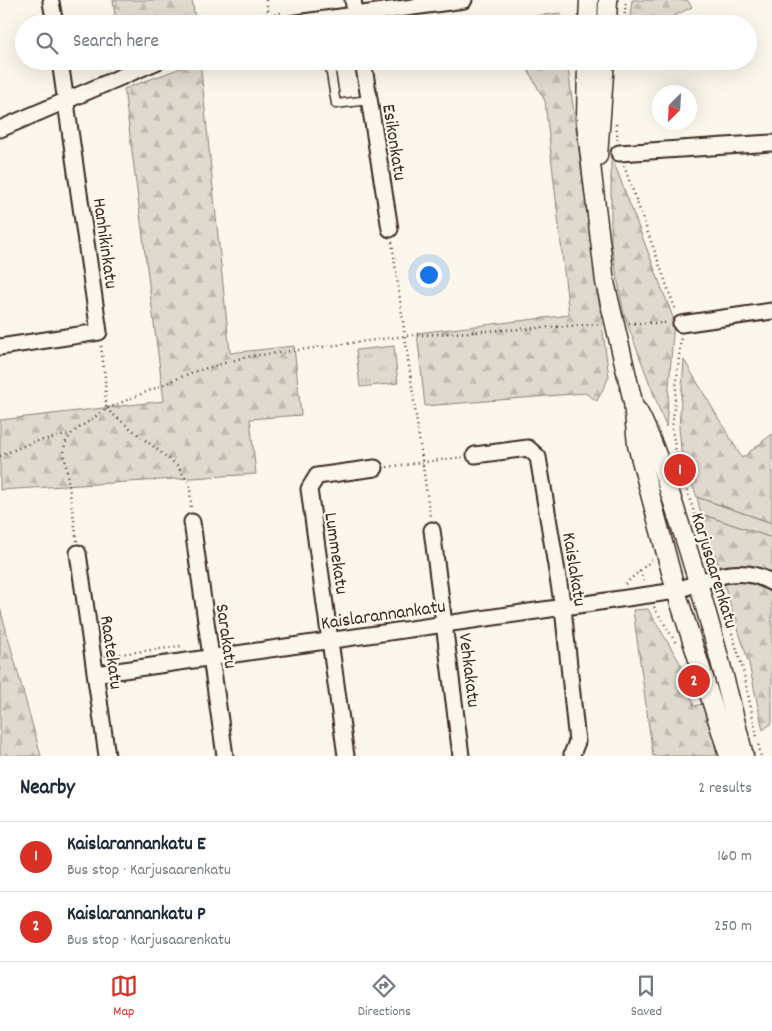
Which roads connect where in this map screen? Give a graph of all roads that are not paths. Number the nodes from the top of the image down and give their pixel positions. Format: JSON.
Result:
{"nodes":[{"id":1,"x":464,"y":0,"type":"edge"},
{"id":2,"x":589,"y":0,"type":"edge"},
{"id":3,"x":608,"y":0,"type":"edge"},
{"id":4,"x":51,"y":2,"type":"dead end"},
{"id":5,"x":355,"y":12,"type":"edge"},
{"id":6,"x":53,"y":15,"type":"edge"},
{"id":7,"x":339,"y":15,"type":"edge"},
{"id":8,"x":588,"y":15,"type":"edge"},
{"id":9,"x":607,"y":15,"type":"edge"},
{"id":10,"x":61,"y":70,"type":"edge"},
{"id":11,"x":137,"y":70,"type":"edge"},
{"id":12,"x":330,"y":70,"type":"edge"},
{"id":13,"x":364,"y":70,"type":"edge"},
{"id":14,"x":587,"y":70,"type":"edge"},
{"id":15,"x":604,"y":70,"type":"edge"},
{"id":16,"x":369,"y":100,"type":"junction"},
{"id":17,"x":66,"y":101,"type":"junction"},
{"id":18,"x":0,"y":129,"type":"edge"},
{"id":19,"x":772,"y":143,"type":"edge"},
{"id":20,"x":619,"y":153,"type":"road end"},
{"id":21,"x":595,"y":194,"type":"junction"},
{"id":22,"x":390,"y":229,"type":"road end"},
{"id":23,"x":772,"y":311,"type":"edge"},
{"id":24,"x":681,"y":324,"type":"road end"},
{"id":25,"x":0,"y":347,"type":"edge"},
{"id":26,"x":633,"y":402,"type":"junction"},
{"id":27,"x":476,"y":455,"type":"road end"},
{"id":28,"x":375,"y":468,"type":"road end"},
{"id":29,"x":192,"y":522,"type":"road end"},
{"id":30,"x":432,"y":530,"type":"road end"},
{"id":31,"x":78,"y":553,"type":"road end"},
{"id":32,"x":698,"y":583,"type":"junction"},
{"id":33,"x":772,"y":583,"type":"edge"},
{"id":34,"x":676,"y":591,"type":"junction"},
{"id":35,"x":562,"y":608,"type":"junction"},
{"id":36,"x":445,"y":625,"type":"junction"},
{"id":37,"x":330,"y":641,"type":"junction"},
{"id":38,"x":210,"y":650,"type":"junction"},
{"id":39,"x":96,"y":674,"type":"junction"},
{"id":40,"x":572,"y":754,"type":"dead end"},
{"id":41,"x":108,"y":756,"type":"edge"},
{"id":42,"x":226,"y":756,"type":"edge"},
{"id":43,"x":346,"y":756,"type":"edge"},
{"id":44,"x":461,"y":756,"type":"edge"},
{"id":45,"x":729,"y":756,"type":"edge"},
{"id":46,"x":744,"y":756,"type":"edge"}],
"edges":[{"from":1,"to":5,"type":"street"},
{"from":2,"to":8,"type":"street"},
{"from":3,"to":9,"type":"street"},
{"from":4,"to":6,"type":"street"},
{"from":5,"to":7,"type":"street"},
{"from":10,"to":17,"type":"street","name":"Hanhikinkatu"},
{"from":11,"to":17,"type":"street"},
{"from":12,"to":16,"type":"lane"},
{"from":13,"to":16,"type":"street","name":"Esikonkatu"},
{"from":14,"to":21,"type":"street","name":"Karjusaarenkatu"},
{"from":15,"to":21,"type":"street","name":"Karjusaarenkatu"},
{"from":16,"to":22,"type":"street","name":"Esikonkatu"},
{"from":17,"to":18,"type":"street"},
{"from":17,"to":25,"type":"street","name":"Hanhikinkatu"},
{"from":19,"to":20,"type":"street"},
{"from":21,"to":26,"type":"street","name":"Karjusaarenkatu"},
{"from":23,"to":24,"type":"street"},
{"from":26,"to":32,"type":"street","name":"Karjusaarenkatu"},
{"from":26,"to":34,"type":"street","name":"Karjusaarenkatu"},
{"from":27,"to":35,"type":"street","name":"Kaislakatu"},
{"from":28,"to":37,"type":"street","name":"Lummekatu"},
{"from":29,"to":38,"type":"street","name":"Sarakatu"},
{"from":30,"to":36,"type":"street","name":"Vehkakatu"},
{"from":31,"to":39,"type":"street","name":"Raatekatu"},
{"from":32,"to":33,"type":"street","name":"Kaislarannankatu"},
{"from":32,"to":34,"type":"street","name":"Kaislarannankatu"},
{"from":32,"to":46,"type":"street","name":"Karjusaarenkatu"},
{"from":34,"to":35,"type":"street","name":"Kaislarannankatu"},
{"from":34,"to":45,"type":"street","name":"Karjusaarenkatu"},
{"from":35,"to":36,"type":"street","name":"Kaislarannankatu"},
{"from":35,"to":40,"type":"street","name":"Kaislakatu"},
{"from":36,"to":37,"type":"street","name":"Kaislarannankatu"},
{"from":36,"to":44,"type":"street","name":"Vehkakatu"},
{"from":37,"to":38,"type":"street","name":"Kaislarannankatu"},
{"from":37,"to":43,"type":"street","name":"Lummekatu"},
{"from":38,"to":39,"type":"street","name":"Kaislarannankatu"},
{"from":38,"to":42,"type":"street","name":"Sarakatu"},
{"from":39,"to":41,"type":"street","name":"Raatekatu"}]}
